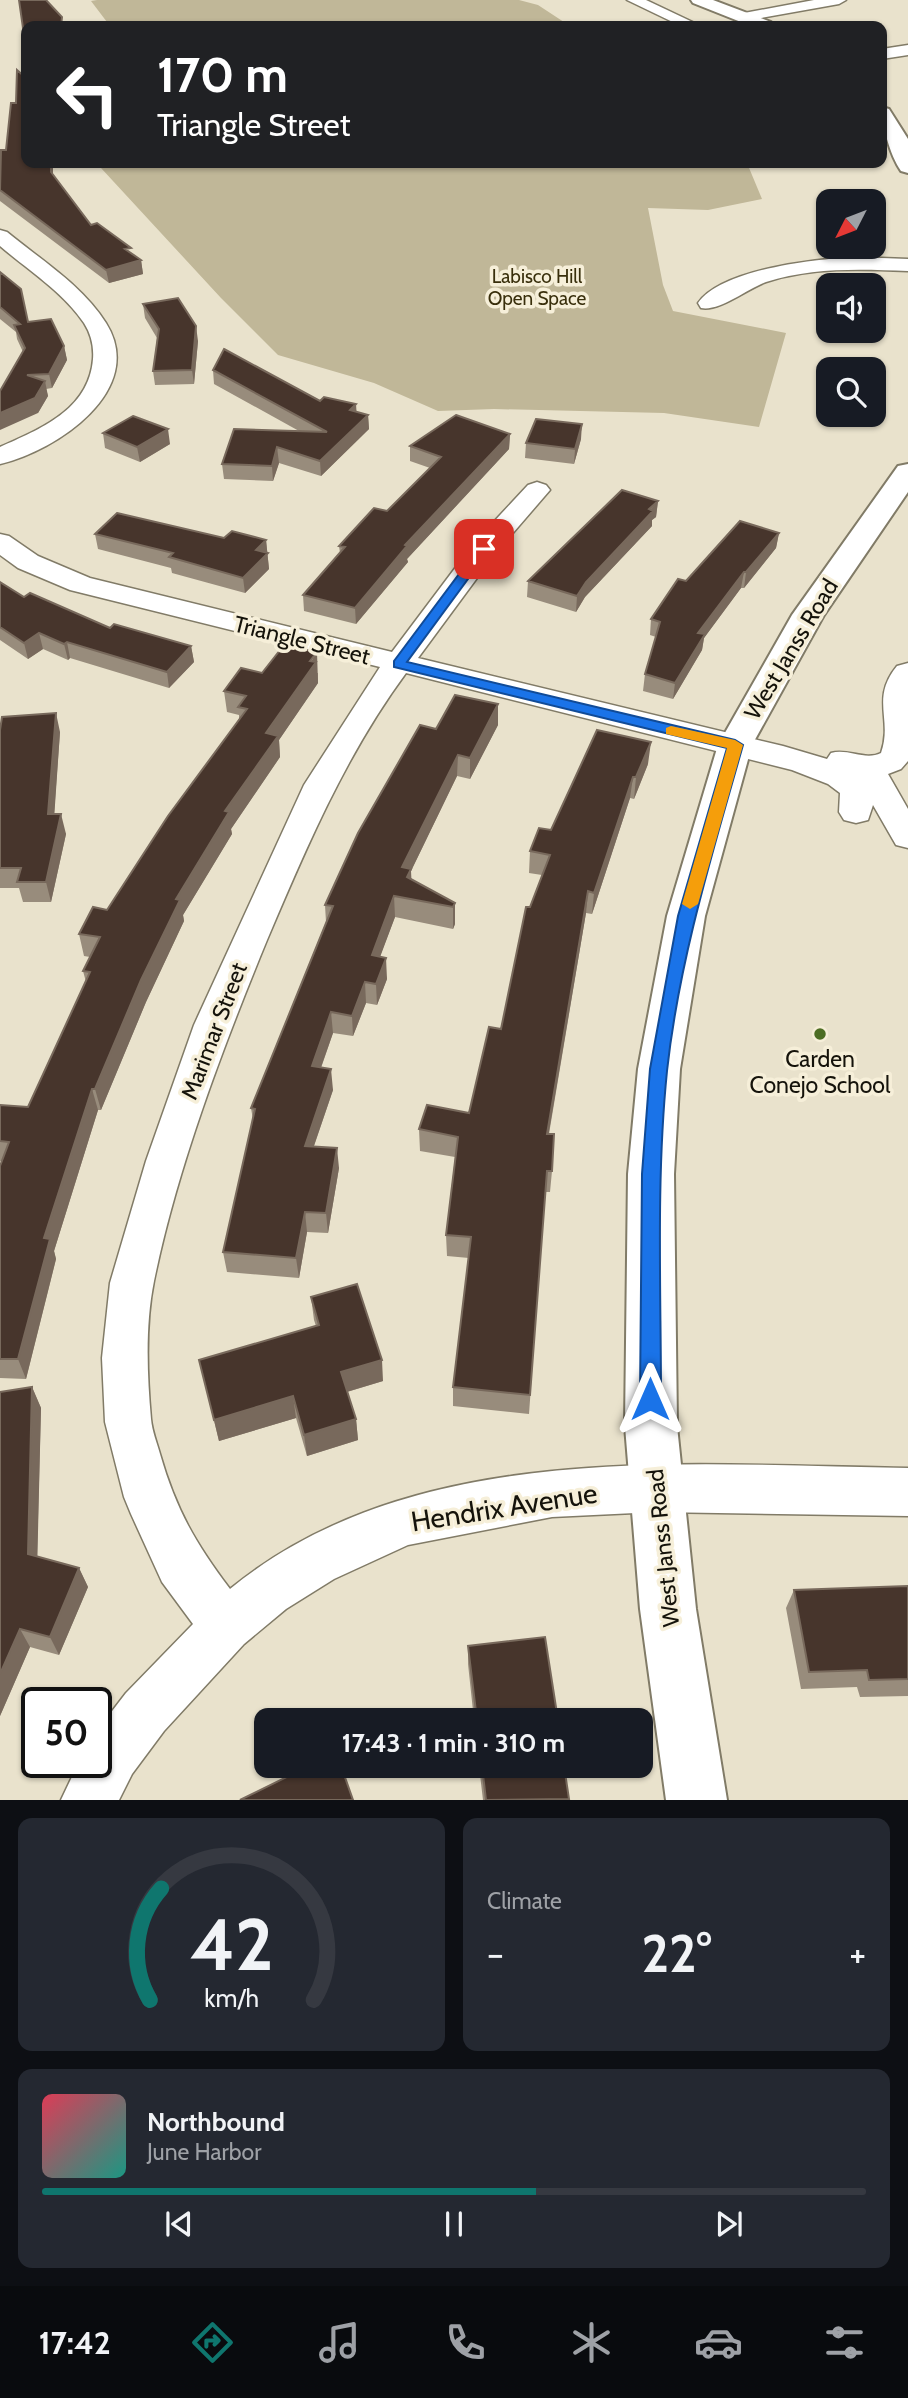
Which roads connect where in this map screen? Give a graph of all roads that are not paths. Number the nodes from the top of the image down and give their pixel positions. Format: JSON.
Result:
{"nodes":[{"id":1,"x":634,"y":0,"type":"edge"},
{"id":2,"x":699,"y":0,"type":"edge"},
{"id":3,"x":839,"y":0,"type":"edge"},
{"id":4,"x":744,"y":17,"type":"junction"},
{"id":5,"x":682,"y":21,"type":"edge"},
{"id":6,"x":753,"y":21,"type":"edge"},
{"id":7,"x":908,"y":50,"type":"edge"},
{"id":8,"x":887,"y":53,"type":"edge"},
{"id":9,"x":887,"y":121,"type":"edge"},
{"id":10,"x":908,"y":167,"type":"edge"},
{"id":11,"x":0,"y":236,"type":"edge"},
{"id":12,"x":908,"y":265,"type":"edge"},
{"id":13,"x":709,"y":303,"type":"dead end"},
{"id":14,"x":0,"y":457,"type":"edge"},
{"id":15,"x":908,"y":472,"type":"edge"},
{"id":16,"x":537,"y":490,"type":"dead end"},
{"id":17,"x":0,"y":542,"type":"edge"},
{"id":18,"x":399,"y":664,"type":"junction"},
{"id":19,"x":908,"y":672,"type":"edge"},
{"id":20,"x":735,"y":745,"type":"junction"},
{"id":21,"x":862,"y":766,"type":"junction"},
{"id":22,"x":825,"y":769,"type":"junction"},
{"id":23,"x":856,"y":812,"type":"dead end"},
{"id":24,"x":908,"y":837,"type":"edge"},
{"id":25,"x":656,"y":1488,"type":"junction"},
{"id":26,"x":908,"y":1492,"type":"edge"},
{"id":27,"x":226,"y":1626,"type":"junction"},
{"id":28,"x":89,"y":1800,"type":"edge"},
{"id":29,"x":696,"y":1800,"type":"edge"}],
"edges":[{"from":1,"to":5,"type":"street"},
{"from":2,"to":4,"type":"main road"},
{"from":3,"to":4,"type":"street"},
{"from":4,"to":6,"type":"main road"},
{"from":7,"to":8,"type":"street"},
{"from":9,"to":10,"type":"main road"},
{"from":11,"to":14,"type":"street"},
{"from":12,"to":13,"type":"street"},
{"from":15,"to":20,"type":"main road","name":"West Janss Road"},
{"from":16,"to":18,"type":"street","name":"Marimar Street"},
{"from":17,"to":18,"type":"street","name":"Triangle Street"},
{"from":18,"to":20,"type":"street","name":"Triangle Street"},
{"from":18,"to":27,"type":"street","name":"Marimar Street"},
{"from":19,"to":21,"type":"street"},
{"from":20,"to":21,"type":"street"},
{"from":20,"to":22,"type":"street"},
{"from":20,"to":25,"type":"main road","name":"West Janss Road"},
{"from":21,"to":22,"type":"street"},
{"from":21,"to":24,"type":"street"},
{"from":22,"to":23,"type":"street"},
{"from":25,"to":26,"type":"street","name":"Hendrix Avenue"},
{"from":25,"to":27,"type":"street","name":"Hendrix Avenue"},
{"from":25,"to":29,"type":"main road","name":"West Janss Road"},
{"from":27,"to":28,"type":"street","name":"Hendrix Avenue"}]}
